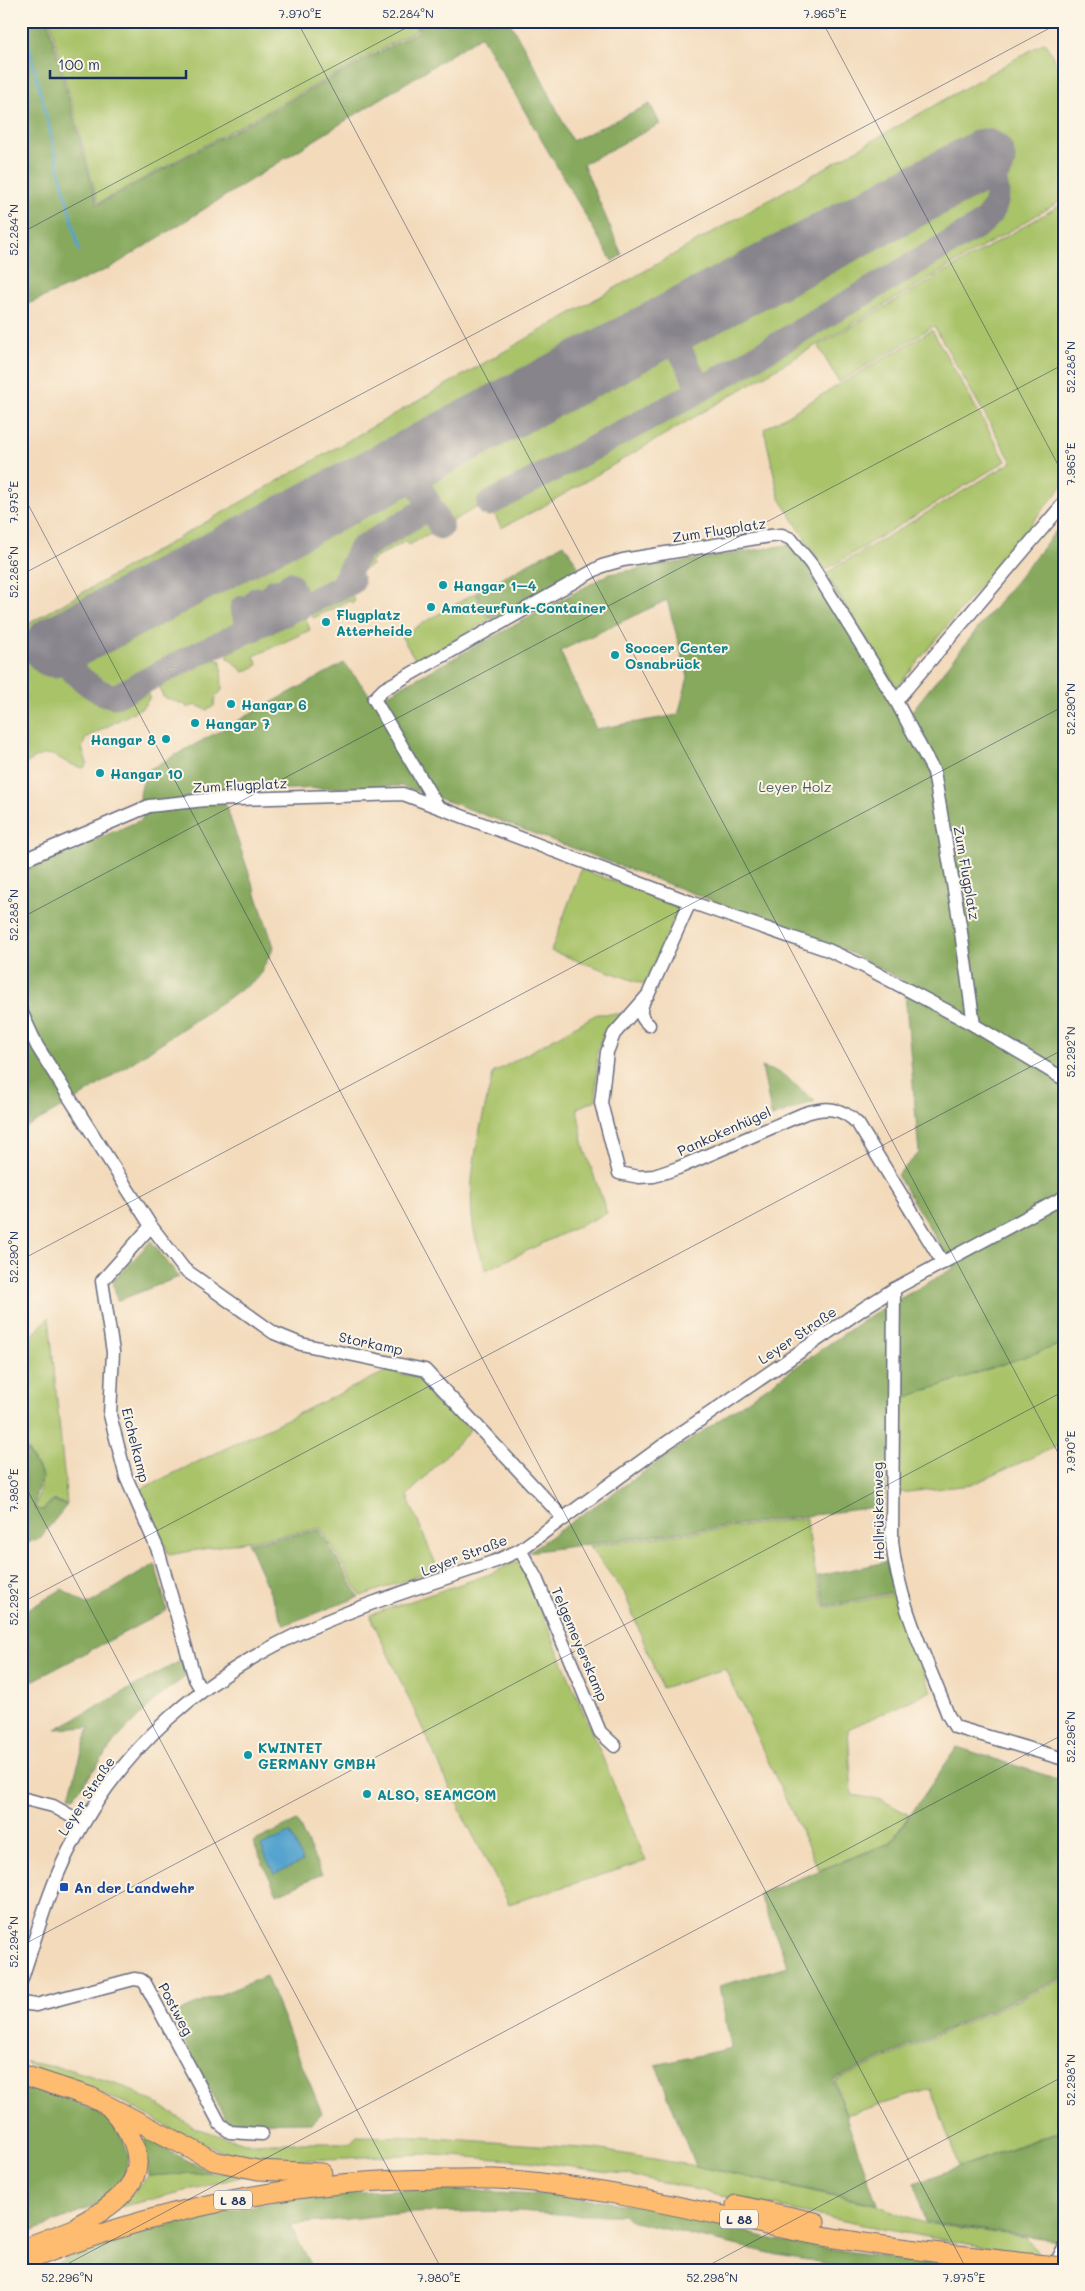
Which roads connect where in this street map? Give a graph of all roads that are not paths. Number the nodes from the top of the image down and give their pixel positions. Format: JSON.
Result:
{"nodes":[{"id":1,"x":1064,"y":503,"type":"edge"},
{"id":2,"x":896,"y":701,"type":"junction"},
{"id":3,"x":438,"y":807,"type":"junction"},
{"id":4,"x":21,"y":861,"type":"edge"},
{"id":5,"x":690,"y":902,"type":"junction"},
{"id":6,"x":643,"y":1003,"type":"junction"},
{"id":7,"x":21,"y":1011,"type":"edge"},
{"id":8,"x":649,"y":1025,"type":"dead end"},
{"id":9,"x":974,"y":1025,"type":"junction"},
{"id":10,"x":1064,"y":1079,"type":"edge"},
{"id":11,"x":1064,"y":1197,"type":"edge"},
{"id":12,"x":151,"y":1226,"type":"junction"},
{"id":13,"x":943,"y":1263,"type":"junction"},
{"id":14,"x":894,"y":1289,"type":"junction"},
{"id":15,"x":564,"y":1519,"type":"junction"},
{"id":16,"x":520,"y":1550,"type":"junction"},
{"id":17,"x":202,"y":1691,"type":"junction"},
{"id":18,"x":615,"y":1746,"type":"dead end"},
{"id":19,"x":1064,"y":1759,"type":"edge"},
{"id":20,"x":21,"y":1798,"type":"edge"},
{"id":21,"x":83,"y":1823,"type":"junction"},
{"id":22,"x":21,"y":1981,"type":"edge"},
{"id":23,"x":21,"y":2003,"type":"edge"},
{"id":24,"x":24,"y":2077,"type":"edge"},
{"id":25,"x":106,"y":2104,"type":"junction"},
{"id":26,"x":262,"y":2134,"type":"dead end"},
{"id":27,"x":322,"y":2173,"type":"junction"},
{"id":28,"x":63,"y":2233,"type":"junction"},
{"id":29,"x":21,"y":2249,"type":"edge"},
{"id":30,"x":1003,"y":2260,"type":"junction"},
{"id":31,"x":21,"y":2263,"type":"edge"},
{"id":32,"x":1057,"y":2264,"type":"edge"}],
"edges":[{"from":1,"to":2,"type":"street"},
{"from":2,"to":3,"type":"street","name":"Zum Flugplatz"},
{"from":2,"to":9,"type":"street","name":"Zum Flugplatz"},
{"from":3,"to":4,"type":"street","name":"Zum Flugplatz"},
{"from":3,"to":5,"type":"street","name":"Zum Flugplatz"},
{"from":5,"to":6,"type":"street","name":"Pankokenhügel"},
{"from":5,"to":9,"type":"street","name":"Zum Flugplatz"},
{"from":6,"to":8,"type":"street"},
{"from":6,"to":13,"type":"street","name":"Pankokenhügel"},
{"from":7,"to":12,"type":"street"},
{"from":9,"to":10,"type":"street","name":"Zum Flugplatz"},
{"from":11,"to":13,"type":"street","name":"Leyer Straße"},
{"from":12,"to":15,"type":"street","name":"Storkamp"},
{"from":12,"to":17,"type":"street","name":"Eichelkamp"},
{"from":13,"to":14,"type":"street","name":"Leyer Straße"},
{"from":14,"to":15,"type":"street","name":"Leyer Straße"},
{"from":14,"to":19,"type":"street","name":"Hollrüskenweg"},
{"from":15,"to":16,"type":"street","name":"Leyer Straße"},
{"from":16,"to":17,"type":"street","name":"Leyer Straße"},
{"from":16,"to":18,"type":"street","name":"Telgemeyerskamp"},
{"from":17,"to":21,"type":"street","name":"Leyer Straße"},
{"from":20,"to":21,"type":"street"},
{"from":21,"to":22,"type":"street","name":"Leyer Straße"},
{"from":23,"to":26,"type":"street","name":"Postweg"},
{"from":24,"to":25,"type":"highway"},
{"from":25,"to":27,"type":"highway"},
{"from":25,"to":28,"type":"highway"},
{"from":27,"to":28,"type":"highway","number":"L 88"},
{"from":27,"to":30,"type":"highway","number":"L 88"},
{"from":28,"to":29,"type":"highway","number":"L 88"},
{"from":30,"to":31,"type":"highway","number":"L 88"},
{"from":30,"to":32,"type":"highway","number":"L 88"}]}
